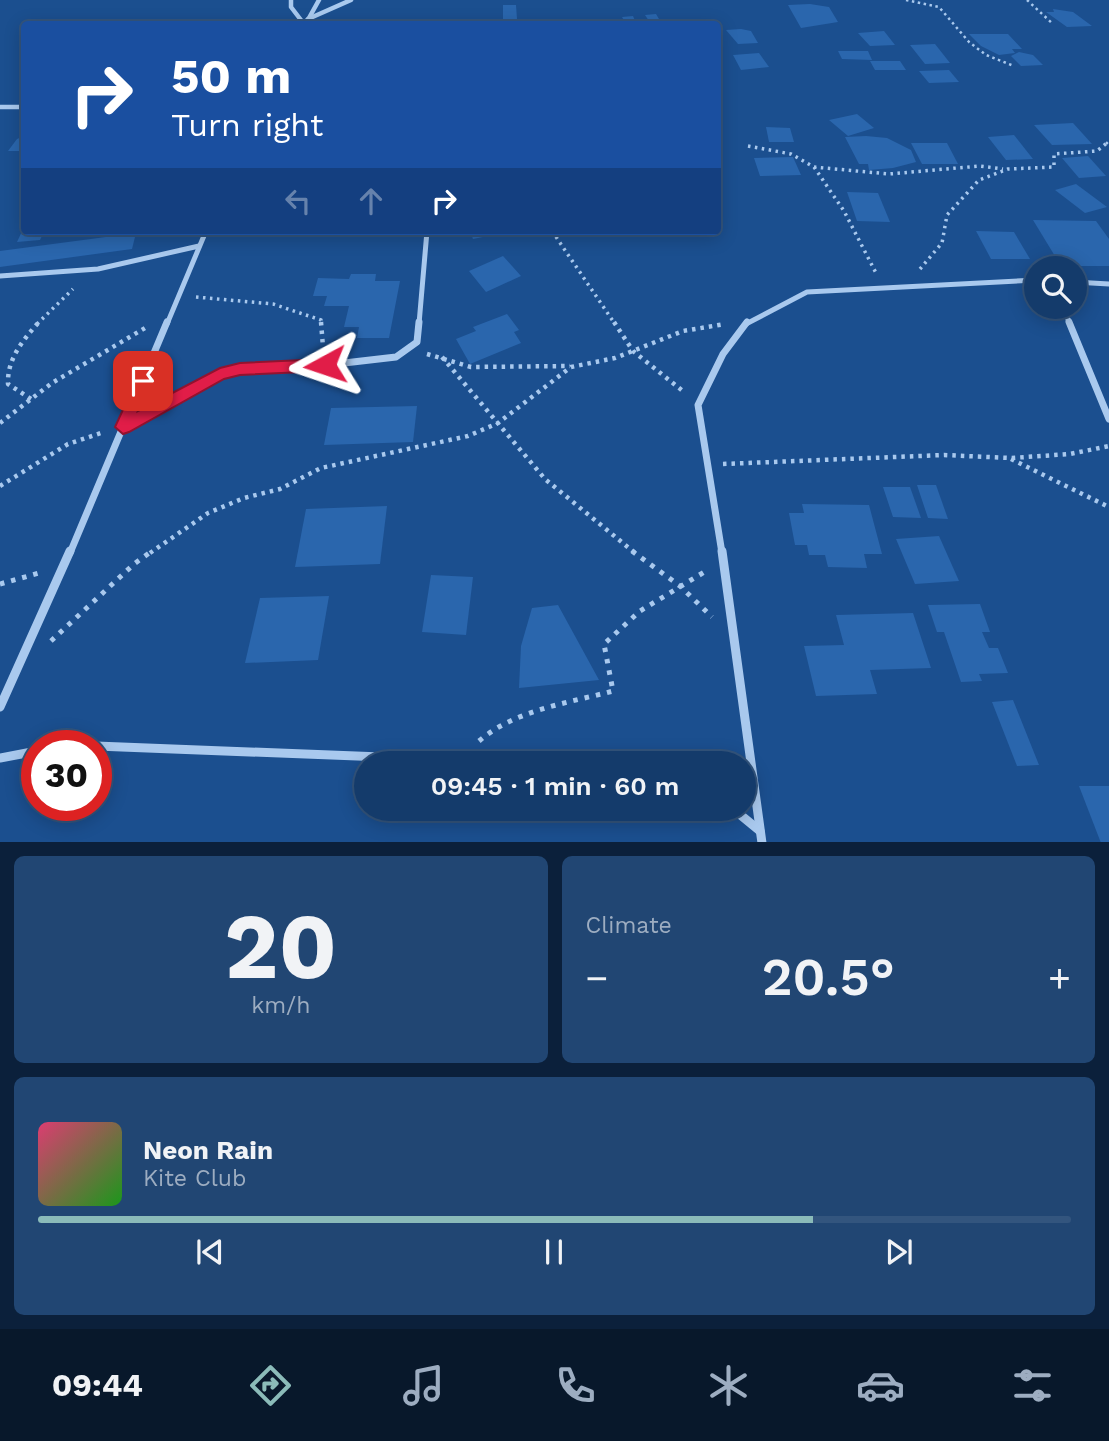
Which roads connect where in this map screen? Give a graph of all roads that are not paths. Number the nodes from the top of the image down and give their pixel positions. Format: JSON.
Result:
{"nodes":[{"id":1,"x":291,"y":0,"type":"edge"},
{"id":2,"x":319,"y":0,"type":"edge"},
{"id":3,"x":351,"y":0,"type":"edge"},
{"id":4,"x":308,"y":19,"type":"joint"},
{"id":5,"x":302,"y":21,"type":"edge"},
{"id":6,"x":0,"y":107,"type":"edge"},
{"id":7,"x":21,"y":107,"type":"edge"},
{"id":8,"x":204,"y":235,"type":"edge"},
{"id":9,"x":427,"y":235,"type":"edge"},
{"id":10,"x":198,"y":246,"type":"junction"},
{"id":11,"x":0,"y":276,"type":"edge"},
{"id":12,"x":1024,"y":280,"type":"edge"},
{"id":13,"x":1087,"y":283,"type":"edge"},
{"id":14,"x":1109,"y":284,"type":"edge"},
{"id":15,"x":1067,"y":319,"type":"edge"},
{"id":16,"x":1109,"y":419,"type":"edge"},
{"id":17,"x":123,"y":427,"type":"junction"},
{"id":18,"x":0,"y":706,"type":"edge"},
{"id":19,"x":112,"y":747,"type":"edge"},
{"id":20,"x":21,"y":754,"type":"edge"},
{"id":21,"x":354,"y":754,"type":"edge"},
{"id":22,"x":0,"y":758,"type":"edge"},
{"id":23,"x":748,"y":821,"type":"edge"},
{"id":24,"x":760,"y":831,"type":"junction"},
{"id":25,"x":762,"y":842,"type":"edge"}],
"edges":[{"from":1,"to":5,"type":"street"},
{"from":2,"to":4,"type":"street"},
{"from":3,"to":4,"type":"street"},
{"from":6,"to":7,"type":"street"},
{"from":8,"to":10,"type":"street"},
{"from":9,"to":17,"type":"street"},
{"from":10,"to":11,"type":"street"},
{"from":10,"to":17,"type":"street"},
{"from":12,"to":24,"type":"street"},
{"from":13,"to":14,"type":"street"},
{"from":15,"to":16,"type":"street"},
{"from":17,"to":18,"type":"street"},
{"from":19,"to":21,"type":"street"},
{"from":20,"to":22,"type":"street"},
{"from":23,"to":24,"type":"street"},
{"from":24,"to":25,"type":"street"}]}
